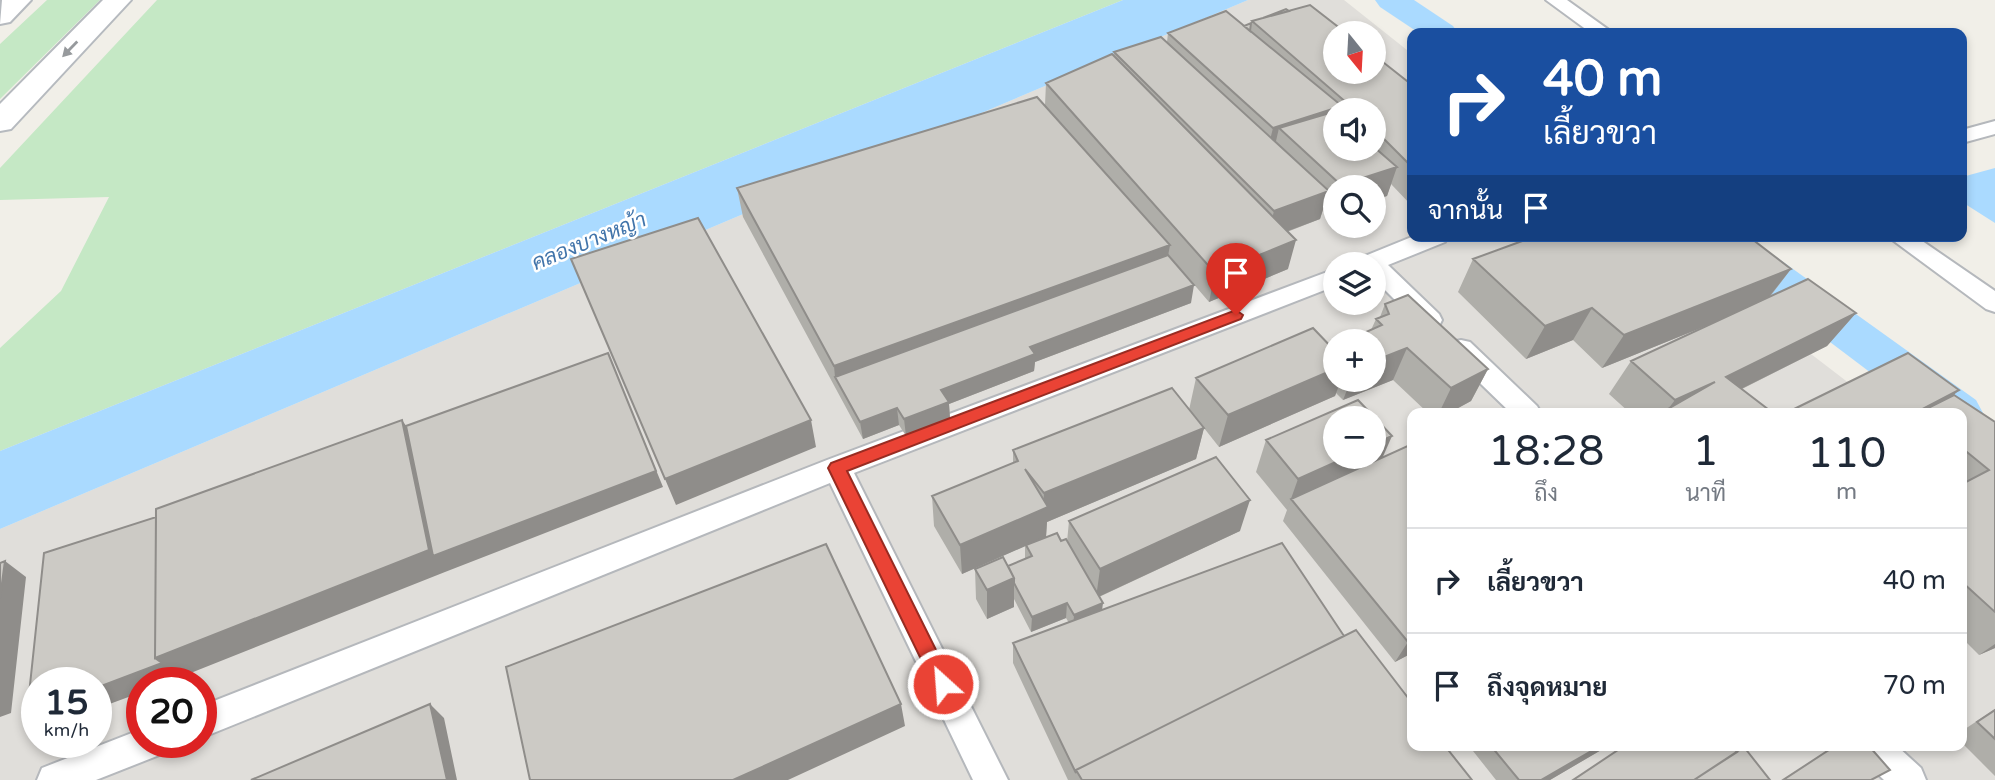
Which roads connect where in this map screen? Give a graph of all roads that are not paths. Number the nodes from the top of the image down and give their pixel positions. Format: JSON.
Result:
{"nodes":[{"id":1,"x":18,"y":0,"type":"edge"},
{"id":2,"x":118,"y":0,"type":"edge"},
{"id":3,"x":1555,"y":0,"type":"edge"},
{"id":4,"x":0,"y":16,"type":"edge"},
{"id":5,"x":1596,"y":28,"type":"edge"},
{"id":6,"x":0,"y":122,"type":"edge"},
{"id":7,"x":1995,"y":127,"type":"edge"},
{"id":8,"x":1967,"y":135,"type":"edge"},
{"id":9,"x":1423,"y":242,"type":"edge"},
{"id":10,"x":1907,"y":242,"type":"edge"},
{"id":11,"x":1386,"y":258,"type":"edge"},
{"id":12,"x":1386,"y":277,"type":"edge"},
{"id":13,"x":1323,"y":282,"type":"edge"},
{"id":14,"x":1995,"y":303,"type":"edge"},
{"id":15,"x":1523,"y":408,"type":"edge"},
{"id":16,"x":837,"y":468,"type":"junction"},
{"id":17,"x":217,"y":716,"type":"edge"},
{"id":18,"x":1878,"y":751,"type":"edge"},
{"id":19,"x":126,"y":752,"type":"edge"},
{"id":20,"x":64,"y":778,"type":"edge"},
{"id":21,"x":991,"y":780,"type":"edge"},
{"id":22,"x":1909,"y":780,"type":"edge"}],
"edges":[{"from":1,"to":4,"type":"main road"},
{"from":2,"to":6,"type":"main road","one_way":true},
{"from":3,"to":5,"type":"lane"},
{"from":7,"to":8,"type":"lane"},
{"from":9,"to":11,"type":"lane"},
{"from":10,"to":14,"type":"lane"},
{"from":12,"to":15,"type":"lane"},
{"from":13,"to":16,"type":"lane"},
{"from":16,"to":17,"type":"lane"},
{"from":16,"to":21,"type":"lane"},
{"from":18,"to":22,"type":"lane"},
{"from":19,"to":20,"type":"lane"}]}
